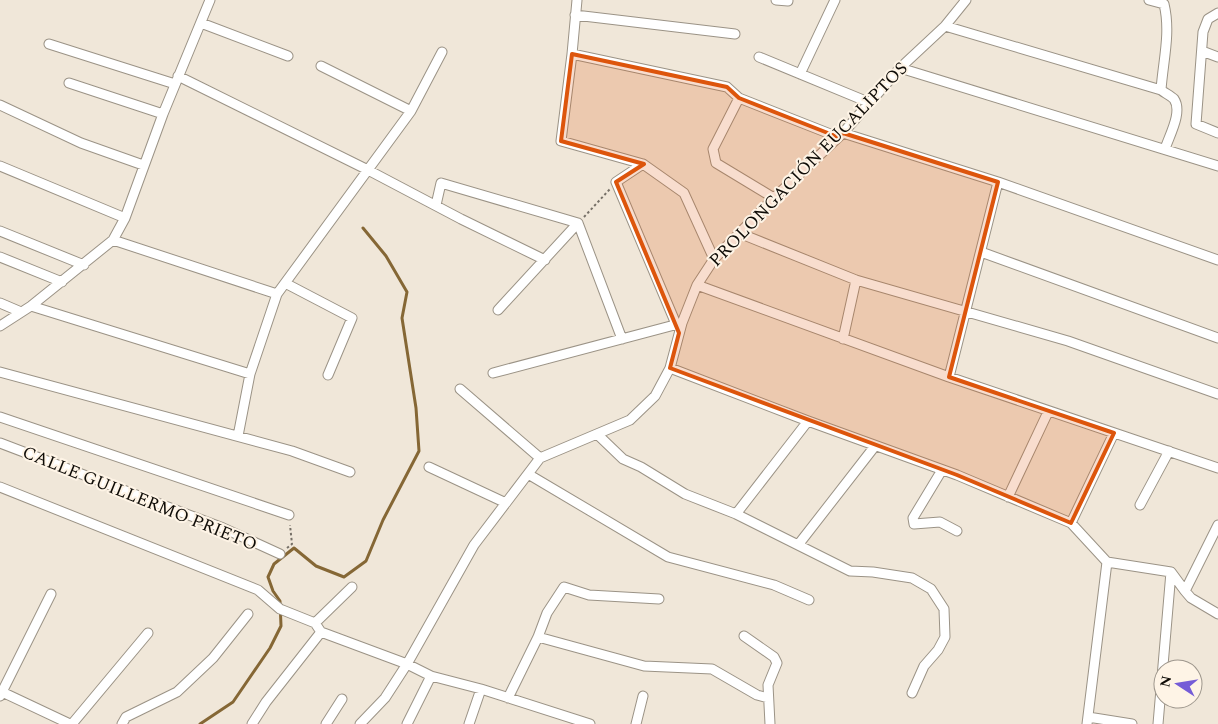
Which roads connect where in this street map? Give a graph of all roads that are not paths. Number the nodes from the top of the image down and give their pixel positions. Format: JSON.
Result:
{"nodes":[{"id":1,"x":210,"y":0,"type":"edge"},
{"id":2,"x":577,"y":0,"type":"edge"},
{"id":3,"x":776,"y":0,"type":"edge"},
{"id":4,"x":835,"y":0,"type":"edge"},
{"id":5,"x":966,"y":0,"type":"edge"},
{"id":6,"x":1149,"y":0,"type":"edge"},
{"id":7,"x":788,"y":1,"type":"edge"},
{"id":8,"x":1218,"y":13,"type":"edge"},
{"id":9,"x":575,"y":15,"type":"junction"},
{"id":10,"x":202,"y":23,"type":"junction"},
{"id":11,"x":945,"y":26,"type":"junction"},
{"id":12,"x":735,"y":34,"type":"dead end"},
{"id":13,"x":49,"y":44,"type":"dead end"},
{"id":14,"x":1202,"y":51,"type":"junction"},
{"id":15,"x":442,"y":52,"type":"dead end"},
{"id":16,"x":572,"y":54,"type":"junction"},
{"id":17,"x":288,"y":56,"type":"dead end"},
{"id":18,"x":759,"y":57,"type":"dead end"},
{"id":19,"x":1218,"y":57,"type":"edge"},
{"id":20,"x":321,"y":66,"type":"dead end"},
{"id":21,"x":900,"y":68,"type":"junction"},
{"id":22,"x":800,"y":74,"type":"junction"},
{"id":23,"x":177,"y":80,"type":"junction"},
{"id":24,"x":69,"y":83,"type":"dead end"},
{"id":25,"x":1161,"y":90,"type":"junction"},
{"id":26,"x":739,"y":98,"type":"junction"},
{"id":27,"x":868,"y":102,"type":"junction"},
{"id":28,"x":0,"y":105,"type":"edge"},
{"id":29,"x":411,"y":111,"type":"junction"},
{"id":30,"x":163,"y":114,"type":"junction"},
{"id":31,"x":1218,"y":133,"type":"edge"},
{"id":32,"x":840,"y":135,"type":"junction"},
{"id":33,"x":1165,"y":149,"type":"junction"},
{"id":34,"x":143,"y":164,"type":"junction"},
{"id":35,"x":643,"y":164,"type":"junction"},
{"id":36,"x":0,"y":166,"type":"edge"},
{"id":37,"x":1218,"y":166,"type":"edge"},
{"id":38,"x":368,"y":170,"type":"junction"},
{"id":39,"x":998,"y":182,"type":"junction"},
{"id":40,"x":774,"y":198,"type":"junction"},
{"id":41,"x":436,"y":206,"type":"junction"},
{"id":42,"x":125,"y":218,"type":"junction"},
{"id":43,"x":578,"y":223,"type":"junction"},
{"id":44,"x":0,"y":231,"type":"edge"},
{"id":45,"x":739,"y":233,"type":"junction"},
{"id":46,"x":113,"y":240,"type":"junction"},
{"id":47,"x":981,"y":252,"type":"junction"},
{"id":48,"x":0,"y":257,"type":"edge"},
{"id":49,"x":545,"y":260,"type":"junction"},
{"id":50,"x":714,"y":260,"type":"junction"},
{"id":51,"x":1218,"y":260,"type":"edge"},
{"id":52,"x":84,"y":265,"type":"junction"},
{"id":53,"x":856,"y":280,"type":"junction"},
{"id":54,"x":62,"y":282,"type":"junction"},
{"id":55,"x":285,"y":283,"type":"junction"},
{"id":56,"x":697,"y":285,"type":"junction"},
{"id":57,"x":277,"y":294,"type":"junction"},
{"id":58,"x":0,"y":303,"type":"edge"},
{"id":59,"x":31,"y":306,"type":"junction"},
{"id":60,"x":498,"y":310,"type":"dead end"},
{"id":61,"x":965,"y":311,"type":"junction"},
{"id":62,"x":21,"y":312,"type":"junction"},
{"id":63,"x":679,"y":324,"type":"junction"},
{"id":64,"x":0,"y":326,"type":"edge"},
{"id":65,"x":1218,"y":338,"type":"edge"},
{"id":66,"x":622,"y":339,"type":"junction"},
{"id":67,"x":843,"y":339,"type":"junction"},
{"id":68,"x":670,"y":368,"type":"junction"},
{"id":69,"x":0,"y":372,"type":"edge"},
{"id":70,"x":493,"y":373,"type":"dead end"},
{"id":71,"x":250,"y":374,"type":"junction"},
{"id":72,"x":328,"y":375,"type":"dead end"},
{"id":73,"x":949,"y":377,"type":"junction"},
{"id":74,"x":460,"y":388,"type":"dead end"},
{"id":75,"x":1218,"y":394,"type":"edge"},
{"id":76,"x":1048,"y":412,"type":"junction"},
{"id":77,"x":0,"y":417,"type":"edge"},
{"id":78,"x":808,"y":421,"type":"junction"},
{"id":79,"x":1114,"y":433,"type":"junction"},
{"id":80,"x":597,"y":434,"type":"junction"},
{"id":81,"x":238,"y":436,"type":"junction"},
{"id":82,"x":0,"y":442,"type":"edge"},
{"id":83,"x":875,"y":446,"type":"junction"},
{"id":84,"x":1169,"y":451,"type":"junction"},
{"id":85,"x":540,"y":458,"type":"junction"},
{"id":86,"x":429,"y":467,"type":"dead end"},
{"id":87,"x":1218,"y":468,"type":"edge"},
{"id":88,"x":942,"y":470,"type":"junction"},
{"id":89,"x":350,"y":472,"type":"dead end"},
{"id":90,"x":528,"y":474,"type":"junction"},
{"id":91,"x":0,"y":487,"type":"edge"},
{"id":92,"x":1008,"y":497,"type":"junction"},
{"id":93,"x":506,"y":503,"type":"junction"},
{"id":94,"x":1140,"y":505,"type":"dead end"},
{"id":95,"x":736,"y":514,"type":"junction"},
{"id":96,"x":289,"y":515,"type":"road end"},
{"id":97,"x":1071,"y":523,"type":"junction"},
{"id":98,"x":957,"y":531,"type":"dead end"},
{"id":99,"x":1217,"y":531,"type":"edge"},
{"id":100,"x":798,"y":545,"type":"junction"},
{"id":101,"x":280,"y":554,"type":"road end"},
{"id":102,"x":1107,"y":562,"type":"junction"},
{"id":103,"x":1171,"y":572,"type":"junction"},
{"id":104,"x":352,"y":587,"type":"dead end"},
{"id":105,"x":1185,"y":591,"type":"junction"},
{"id":106,"x":51,"y":594,"type":"dead end"},
{"id":107,"x":659,"y":599,"type":"dead end"},
{"id":108,"x":809,"y":600,"type":"dead end"},
{"id":109,"x":248,"y":614,"type":"dead end"},
{"id":110,"x":1218,"y":614,"type":"edge"},
{"id":111,"x":315,"y":623,"type":"junction"},
{"id":112,"x":321,"y":632,"type":"junction"},
{"id":113,"x":148,"y":633,"type":"dead end"},
{"id":114,"x":744,"y":636,"type":"dead end"},
{"id":115,"x":538,"y":637,"type":"junction"},
{"id":116,"x":407,"y":664,"type":"junction"},
{"id":117,"x":431,"y":676,"type":"junction"},
{"id":118,"x":481,"y":689,"type":"junction"},
{"id":119,"x":1,"y":692,"type":"edge"},
{"id":120,"x":912,"y":693,"type":"dead end"},
{"id":121,"x":643,"y":696,"type":"dead end"},
{"id":122,"x":508,"y":698,"type":"junction"},
{"id":123,"x":768,"y":698,"type":"junction"},
{"id":124,"x":342,"y":699,"type":"dead end"},
{"id":125,"x":1087,"y":721,"type":"edge"},
{"id":126,"x":71,"y":724,"type":"edge"},
{"id":127,"x":122,"y":724,"type":"edge"},
{"id":128,"x":252,"y":724,"type":"edge"},
{"id":129,"x":326,"y":724,"type":"edge"},
{"id":130,"x":360,"y":724,"type":"edge"},
{"id":131,"x":407,"y":724,"type":"edge"},
{"id":132,"x":469,"y":724,"type":"edge"},
{"id":133,"x":590,"y":724,"type":"edge"},
{"id":134,"x":636,"y":724,"type":"edge"},
{"id":135,"x":770,"y":724,"type":"edge"},
{"id":136,"x":1132,"y":724,"type":"edge"},
{"id":137,"x":1158,"y":724,"type":"edge"}],
"edges":[{"from":1,"to":10,"type":"street"},
{"from":2,"to":9,"type":"street"},
{"from":3,"to":7,"type":"street"},
{"from":4,"to":22,"type":"street"},
{"from":5,"to":11,"type":"street","name":"PROLONGACIÓN EUCALIPTOS"},
{"from":6,"to":25,"type":"street"},
{"from":8,"to":14,"type":"street"},
{"from":9,"to":12,"type":"street"},
{"from":9,"to":16,"type":"street"},
{"from":10,"to":17,"type":"street"},
{"from":10,"to":23,"type":"street"},
{"from":11,"to":21,"type":"street","name":"PROLONGACIÓN EUCALIPTOS"},
{"from":11,"to":25,"type":"street"},
{"from":13,"to":23,"type":"street"},
{"from":14,"to":19,"type":"street"},
{"from":14,"to":31,"type":"street"},
{"from":15,"to":29,"type":"street"},
{"from":16,"to":26,"type":"street"},
{"from":16,"to":35,"type":"street"},
{"from":18,"to":22,"type":"street"},
{"from":20,"to":29,"type":"street"},
{"from":21,"to":27,"type":"street","name":"PROLONGACIÓN EUCALIPTOS"},
{"from":21,"to":33,"type":"street"},
{"from":22,"to":27,"type":"street"},
{"from":23,"to":30,"type":"street"},
{"from":23,"to":38,"type":"street"},
{"from":24,"to":30,"type":"street"},
{"from":25,"to":33,"type":"street"},
{"from":26,"to":32,"type":"street"},
{"from":26,"to":40,"type":"street"},
{"from":27,"to":32,"type":"street","name":"PROLONGACIÓN EUCALIPTOS"},
{"from":28,"to":34,"type":"street"},
{"from":29,"to":38,"type":"street"},
{"from":30,"to":34,"type":"street"},
{"from":32,"to":39,"type":"street"},
{"from":32,"to":40,"type":"street","name":"PROLONGACIÓN EUCALIPTOS"},
{"from":33,"to":37,"type":"street"},
{"from":34,"to":42,"type":"street"},
{"from":35,"to":50,"type":"street"},
{"from":35,"to":63,"type":"street"},
{"from":36,"to":42,"type":"street"},
{"from":38,"to":41,"type":"street"},
{"from":38,"to":55,"type":"street"},
{"from":39,"to":47,"type":"street"},
{"from":39,"to":51,"type":"street"},
{"from":40,"to":45,"type":"street","name":"PROLONGACIÓN EUCALIPTOS"},
{"from":41,"to":43,"type":"street"},
{"from":41,"to":49,"type":"street"},
{"from":42,"to":46,"type":"street"},
{"from":43,"to":49,"type":"street"},
{"from":43,"to":66,"type":"street"},
{"from":44,"to":52,"type":"street"},
{"from":45,"to":50,"type":"street","name":"PROLONGACIÓN EUCALIPTOS"},
{"from":45,"to":53,"type":"street"},
{"from":46,"to":52,"type":"street"},
{"from":46,"to":57,"type":"street"},
{"from":47,"to":61,"type":"street"},
{"from":47,"to":65,"type":"street"},
{"from":48,"to":54,"type":"street"},
{"from":49,"to":60,"type":"street"},
{"from":50,"to":56,"type":"street","name":"PROLONGACIÓN EUCALIPTOS"},
{"from":52,"to":54,"type":"street"},
{"from":53,"to":61,"type":"street"},
{"from":53,"to":67,"type":"street"},
{"from":54,"to":59,"type":"street"},
{"from":55,"to":57,"type":"street"},
{"from":55,"to":72,"type":"street"},
{"from":56,"to":63,"type":"street","name":"PROLONGACIÓN EUCALIPTOS"},
{"from":56,"to":67,"type":"street"},
{"from":57,"to":71,"type":"street"},
{"from":58,"to":62,"type":"street"},
{"from":59,"to":62,"type":"street"},
{"from":59,"to":71,"type":"street"},
{"from":61,"to":73,"type":"street"},
{"from":61,"to":75,"type":"street"},
{"from":62,"to":64,"type":"street"},
{"from":63,"to":66,"type":"street"},
{"from":63,"to":68,"type":"street","name":"PROLONGACIÓN EUCALIPTOS"},
{"from":66,"to":70,"type":"street"},
{"from":67,"to":73,"type":"street"},
{"from":68,"to":78,"type":"street"},
{"from":68,"to":80,"type":"street","name":"PROLONGACIÓN EUCALIPTOS"},
{"from":69,"to":81,"type":"street"},
{"from":71,"to":81,"type":"street"},
{"from":73,"to":76,"type":"street"},
{"from":74,"to":85,"type":"street"},
{"from":76,"to":79,"type":"street"},
{"from":76,"to":92,"type":"street"},
{"from":77,"to":96,"type":"street"},
{"from":78,"to":83,"type":"street"},
{"from":78,"to":95,"type":"street"},
{"from":79,"to":84,"type":"street"},
{"from":79,"to":97,"type":"street"},
{"from":80,"to":85,"type":"street","name":"PROLONGACIÓN EUCALIPTOS"},
{"from":80,"to":95,"type":"street"},
{"from":81,"to":89,"type":"street"},
{"from":82,"to":101,"type":"street","name":"CALLE GUILLERMO PRIETO"},
{"from":83,"to":88,"type":"street"},
{"from":83,"to":100,"type":"street"},
{"from":84,"to":87,"type":"street"},
{"from":84,"to":94,"type":"street"},
{"from":85,"to":90,"type":"street"},
{"from":86,"to":93,"type":"street"},
{"from":88,"to":92,"type":"street"},
{"from":88,"to":98,"type":"street"},
{"from":90,"to":93,"type":"street"},
{"from":90,"to":108,"type":"street"},
{"from":91,"to":111,"type":"street"},
{"from":92,"to":97,"type":"street"},
{"from":93,"to":116,"type":"street"},
{"from":95,"to":100,"type":"street"},
{"from":97,"to":102,"type":"street"},
{"from":99,"to":105,"type":"street"},
{"from":100,"to":120,"type":"street"},
{"from":102,"to":103,"type":"street"},
{"from":102,"to":125,"type":"street"},
{"from":103,"to":105,"type":"street"},
{"from":103,"to":137,"type":"street"},
{"from":104,"to":111,"type":"street"},
{"from":105,"to":110,"type":"street"},
{"from":106,"to":119,"type":"street"},
{"from":107,"to":115,"type":"street"},
{"from":109,"to":127,"type":"street"},
{"from":111,"to":112,"type":"street"},
{"from":112,"to":116,"type":"street"},
{"from":112,"to":128,"type":"street"},
{"from":113,"to":126,"type":"street"},
{"from":114,"to":123,"type":"street"},
{"from":115,"to":122,"type":"street"},
{"from":115,"to":123,"type":"street"},
{"from":116,"to":117,"type":"street"},
{"from":116,"to":130,"type":"street"},
{"from":117,"to":118,"type":"street"},
{"from":117,"to":131,"type":"street"},
{"from":118,"to":122,"type":"street"},
{"from":118,"to":132,"type":"street"},
{"from":119,"to":126,"type":"street"},
{"from":121,"to":134,"type":"street"},
{"from":122,"to":133,"type":"street"},
{"from":123,"to":135,"type":"street"},
{"from":124,"to":129,"type":"street"},
{"from":125,"to":136,"type":"street"}]}
